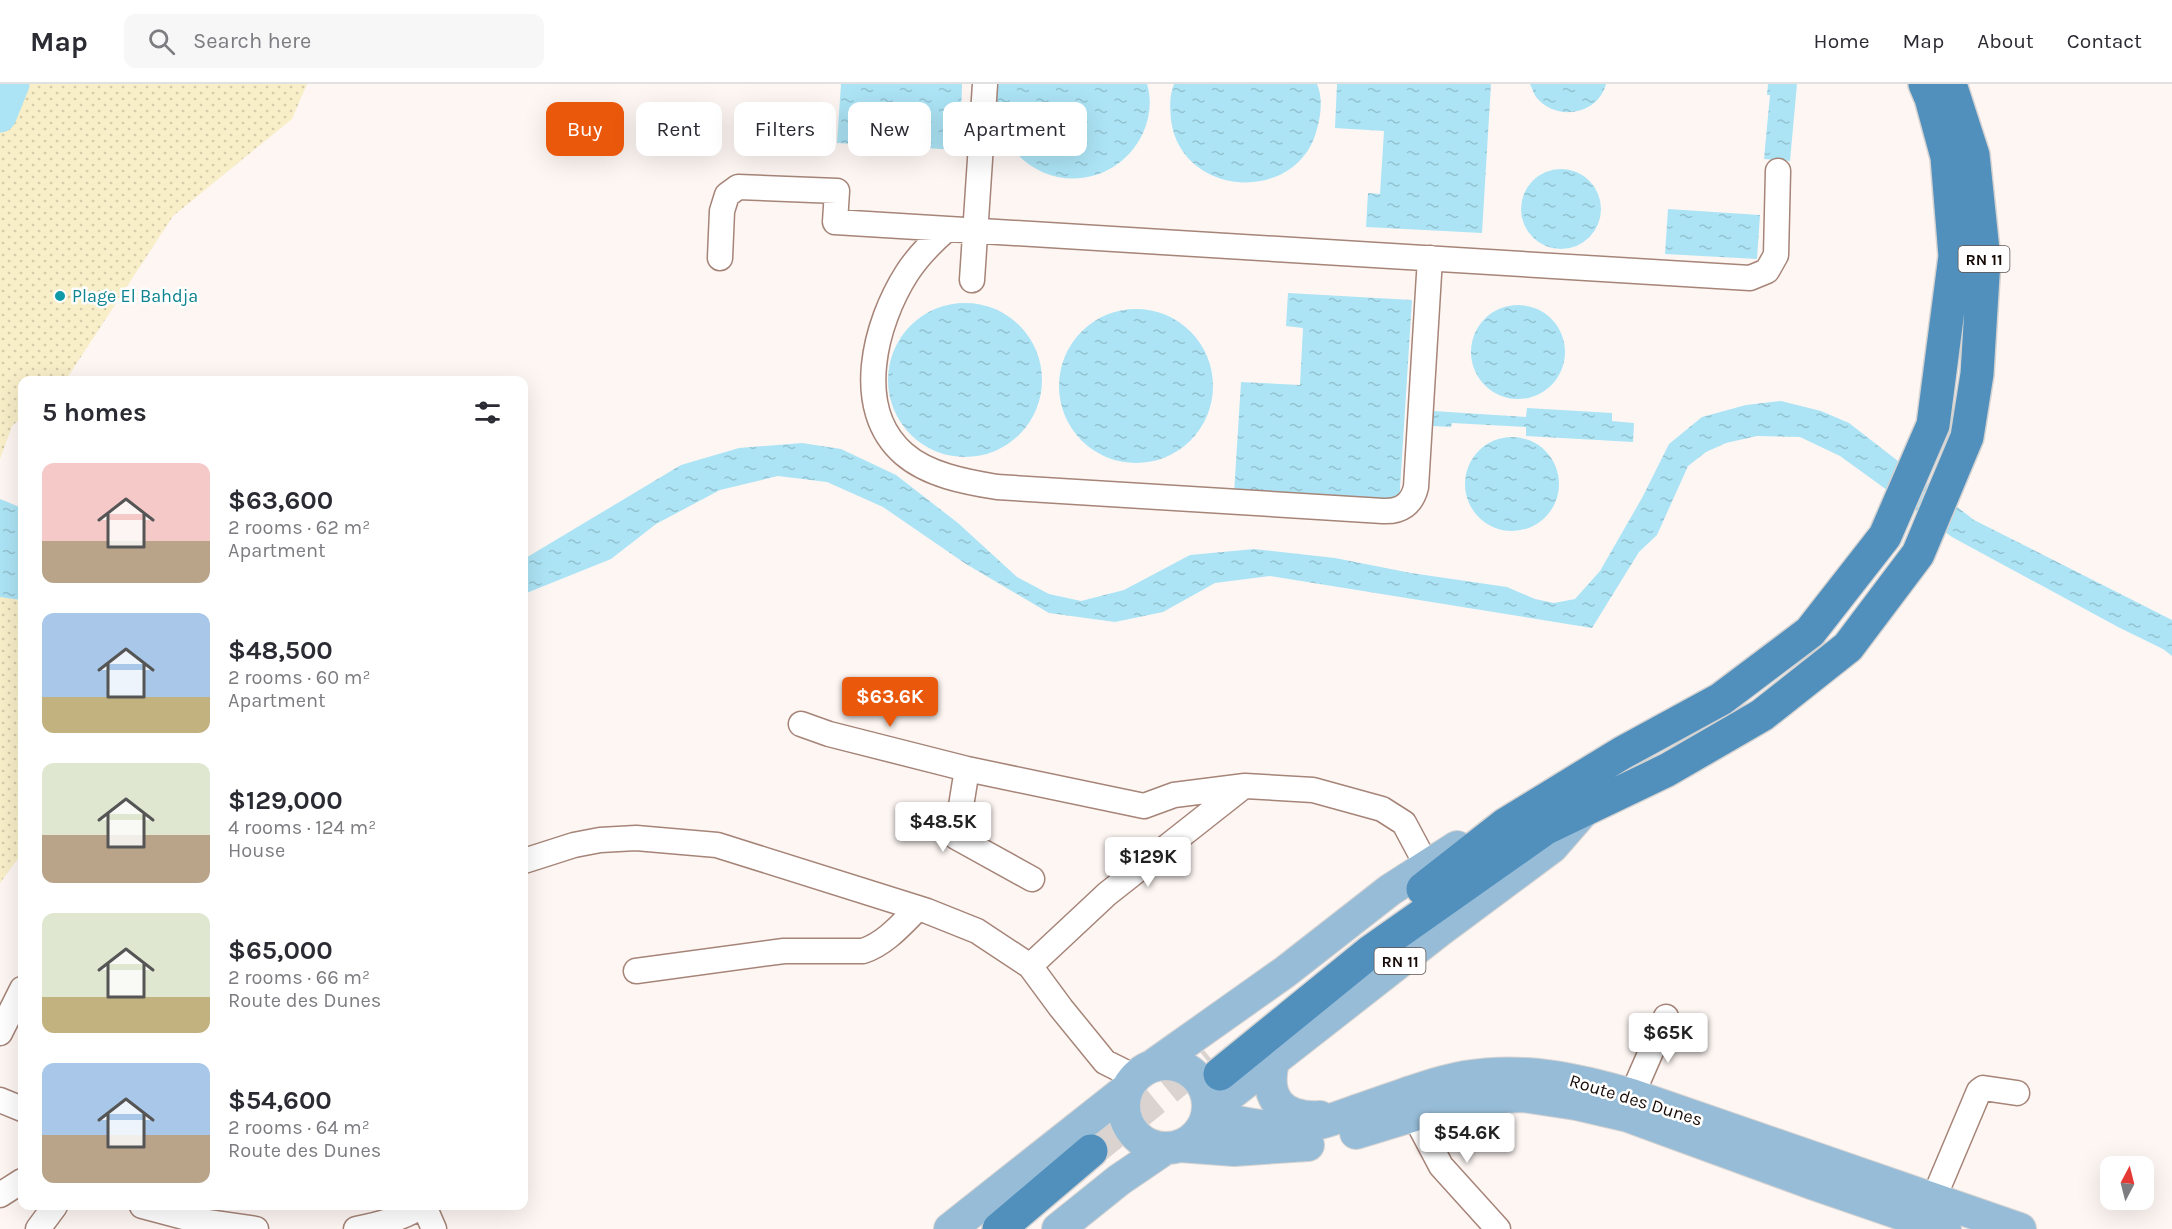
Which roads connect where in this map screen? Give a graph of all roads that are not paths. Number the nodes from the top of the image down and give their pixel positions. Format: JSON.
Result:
{"nodes":[{"id":1,"x":986,"y":84,"type":"edge"},
{"id":2,"x":1925,"y":84,"type":"edge"},
{"id":3,"x":1950,"y":84,"type":"edge"},
{"id":4,"x":1778,"y":171,"type":"dead end"},
{"id":5,"x":947,"y":229,"type":"junction"},
{"id":6,"x":975,"y":231,"type":"junction"},
{"id":7,"x":720,"y":258,"type":"dead end"},
{"id":8,"x":1430,"y":258,"type":"junction"},
{"id":9,"x":972,"y":280,"type":"dead end"},
{"id":10,"x":801,"y":724,"type":"dead end"},
{"id":11,"x":967,"y":770,"type":"junction"},
{"id":12,"x":1245,"y":786,"type":"junction"},
{"id":13,"x":1586,"y":807,"type":"junction"},
{"id":14,"x":1506,"y":824,"type":"junction"},
{"id":15,"x":528,"y":860,"type":"edge"},
{"id":16,"x":1427,"y":866,"type":"junction"},
{"id":17,"x":1032,"y":879,"type":"dead end"},
{"id":18,"x":918,"y":908,"type":"junction"},
{"id":19,"x":1030,"y":966,"type":"junction"},
{"id":20,"x":636,"y":971,"type":"dead end"},
{"id":21,"x":18,"y":997,"type":"edge"},
{"id":22,"x":1666,"y":1017,"type":"dead end"},
{"id":23,"x":0,"y":1033,"type":"edge"},
{"id":24,"x":1273,"y":1062,"type":"junction"},
{"id":25,"x":1139,"y":1077,"type":"junction"},
{"id":26,"x":2017,"y":1093,"type":"dead end"},
{"id":27,"x":1632,"y":1095,"type":"junction"},
{"id":28,"x":0,"y":1100,"type":"edge"},
{"id":29,"x":18,"y":1107,"type":"edge"},
{"id":30,"x":1208,"y":1113,"type":"junction"},
{"id":31,"x":1414,"y":1115,"type":"junction"},
{"id":32,"x":1339,"y":1117,"type":"junction"},
{"id":33,"x":1173,"y":1147,"type":"junction"},
{"id":34,"x":18,"y":1184,"type":"edge"},
{"id":35,"x":0,"y":1195,"type":"edge"},
{"id":36,"x":1933,"y":1200,"type":"junction"},
{"id":37,"x":52,"y":1210,"type":"edge"},
{"id":38,"x":148,"y":1210,"type":"edge"},
{"id":39,"x":416,"y":1210,"type":"edge"},
{"id":40,"x":424,"y":1210,"type":"edge"},
{"id":41,"x":165,"y":1221,"type":"edge"},
{"id":42,"x":384,"y":1225,"type":"edge"},
{"id":43,"x":38,"y":1229,"type":"edge"},
{"id":44,"x":256,"y":1229,"type":"edge"},
{"id":45,"x":356,"y":1229,"type":"edge"},
{"id":46,"x":434,"y":1229,"type":"edge"},
{"id":47,"x":950,"y":1229,"type":"edge"},
{"id":48,"x":999,"y":1229,"type":"edge"},
{"id":49,"x":1021,"y":1229,"type":"edge"},
{"id":50,"x":1058,"y":1229,"type":"edge"},
{"id":51,"x":1498,"y":1229,"type":"edge"},
{"id":52,"x":1945,"y":1229,"type":"edge"},
{"id":53,"x":2020,"y":1229,"type":"edge"}],
"edges":[{"from":1,"to":6,"type":"street"},
{"from":2,"to":14,"type":"highway","number":"RN 11"},
{"from":3,"to":13,"type":"highway","number":"RN 11"},
{"from":4,"to":8,"type":"street"},
{"from":5,"to":6,"type":"street"},
{"from":5,"to":7,"type":"street"},
{"from":5,"to":8,"type":"street"},
{"from":6,"to":8,"type":"street"},
{"from":6,"to":9,"type":"street"},
{"from":10,"to":11,"type":"street"},
{"from":11,"to":12,"type":"street"},
{"from":11,"to":17,"type":"street"},
{"from":12,"to":16,"type":"street"},
{"from":12,"to":19,"type":"street"},
{"from":13,"to":14,"type":"highway","number":"RN 11"},
{"from":13,"to":24,"type":"main road","number":"RN 11"},
{"from":14,"to":16,"type":"main road","number":"RN 11"},
{"from":15,"to":18,"type":"street"},
{"from":16,"to":25,"type":"main road","number":"RN 11"},
{"from":18,"to":19,"type":"street"},
{"from":18,"to":20,"type":"street"},
{"from":19,"to":25,"type":"street"},
{"from":21,"to":23,"type":"street"},
{"from":22,"to":27,"type":"street"},
{"from":24,"to":30,"type":"main road","number":"RN 11"},
{"from":24,"to":32,"type":"main road"},
{"from":25,"to":30,"type":"main road"},
{"from":25,"to":33,"type":"main road"},
{"from":25,"to":47,"type":"main road","number":"RN 11"},
{"from":26,"to":36,"type":"street"},
{"from":27,"to":32,"type":"main road","name":"Route des Dunes"},
{"from":27,"to":36,"type":"main road","name":"Route des Dunes"},
{"from":28,"to":29,"type":"street"},
{"from":30,"to":32,"type":"main road","name":"Route des Dunes"},
{"from":30,"to":33,"type":"main road"},
{"from":31,"to":33,"type":"main road","name":"Route des Dunes"},
{"from":31,"to":51,"type":"street"},
{"from":31,"to":52,"type":"main road","name":"Route des Dunes"},
{"from":33,"to":50,"type":"main road"},
{"from":34,"to":35,"type":"street"},
{"from":36,"to":53,"type":"main road","name":"Route des Dunes"},
{"from":37,"to":43,"type":"street"},
{"from":38,"to":41,"type":"street"},
{"from":39,"to":42,"type":"street"},
{"from":40,"to":46,"type":"street"},
{"from":41,"to":44,"type":"street"},
{"from":42,"to":45,"type":"street"},
{"from":48,"to":49,"type":"highway"}]}
